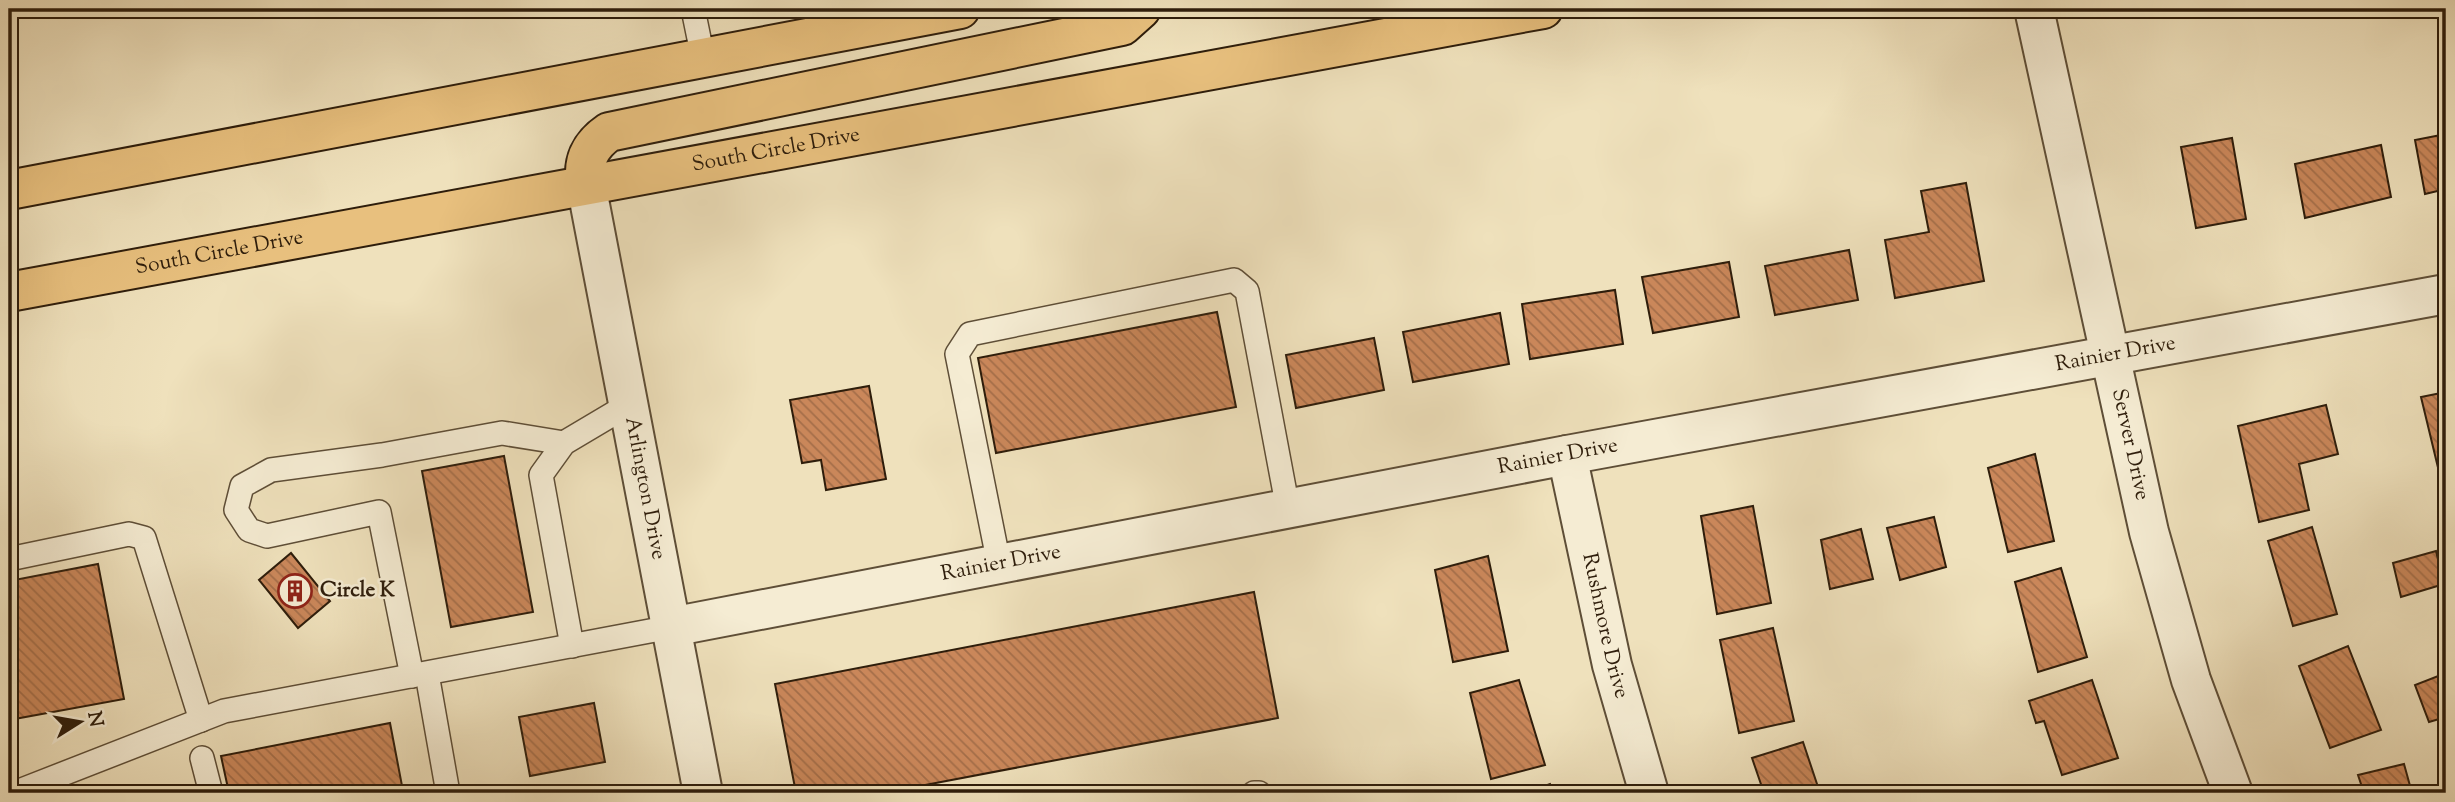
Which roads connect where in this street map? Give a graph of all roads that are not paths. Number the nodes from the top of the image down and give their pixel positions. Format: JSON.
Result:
{"nodes":[{"id":1,"x":693,"y":9,"type":"edge"},
{"id":2,"x":960,"y":9,"type":"edge"},
{"id":3,"x":1142,"y":9,"type":"edge"},
{"id":4,"x":1543,"y":9,"type":"edge"},
{"id":5,"x":2034,"y":9,"type":"edge"},
{"id":6,"x":703,"y":58,"type":"junction"},
{"id":7,"x":586,"y":184,"type":"junction"},
{"id":8,"x":9,"y":190,"type":"edge"},
{"id":9,"x":9,"y":292,"type":"edge"},
{"id":10,"x":2446,"y":293,"type":"edge"},
{"id":11,"x":2108,"y":355,"type":"junction"},
{"id":12,"x":628,"y":404,"type":"junction"},
{"id":13,"x":564,"y":443,"type":"junction"},
{"id":14,"x":1567,"y":455,"type":"junction"},
{"id":15,"x":1287,"y":509,"type":"junction"},
{"id":16,"x":9,"y":559,"type":"edge"},
{"id":17,"x":999,"y":564,"type":"junction"},
{"id":18,"x":671,"y":627,"type":"junction"},
{"id":19,"x":572,"y":646,"type":"junction"},
{"id":20,"x":420,"y":675,"type":"junction"},
{"id":21,"x":201,"y":720,"type":"junction"},
{"id":22,"x":202,"y":758,"type":"dead end"},
{"id":23,"x":15,"y":793,"type":"edge"},
{"id":24,"x":211,"y":793,"type":"edge"},
{"id":25,"x":448,"y":793,"type":"edge"},
{"id":26,"x":703,"y":793,"type":"edge"},
{"id":27,"x":1254,"y":793,"type":"edge"},
{"id":28,"x":1259,"y":793,"type":"edge"},
{"id":29,"x":1649,"y":793,"type":"edge"},
{"id":30,"x":2233,"y":793,"type":"edge"}],
"edges":[{"from":1,"to":6,"type":"lane"},
{"from":2,"to":6,"type":"main road"},
{"from":3,"to":7,"type":"main road"},
{"from":4,"to":7,"type":"main road","name":"South Circle Drive"},
{"from":5,"to":11,"type":"street","name":"Server Drive"},
{"from":6,"to":8,"type":"main road"},
{"from":7,"to":9,"type":"main road","name":"South Circle Drive"},
{"from":7,"to":12,"type":"street","name":"Arlington Drive"},
{"from":10,"to":11,"type":"street","name":"Rainier Drive"},
{"from":11,"to":14,"type":"street","name":"Rainier Drive"},
{"from":11,"to":30,"type":"street","name":"Server Drive"},
{"from":12,"to":13,"type":"lane"},
{"from":12,"to":18,"type":"street","name":"Arlington Drive"},
{"from":13,"to":19,"type":"lane"},
{"from":13,"to":20,"type":"lane"},
{"from":14,"to":15,"type":"street","name":"Rainier Drive"},
{"from":14,"to":29,"type":"street","name":"Rushmore Drive"},
{"from":15,"to":17,"type":"street","name":"Rainier Drive"},
{"from":15,"to":17,"type":"lane"},
{"from":16,"to":21,"type":"lane"},
{"from":17,"to":18,"type":"street","name":"Rainier Drive"},
{"from":18,"to":19,"type":"lane"},
{"from":18,"to":26,"type":"street","name":"Arlington Drive"},
{"from":19,"to":20,"type":"lane"},
{"from":20,"to":21,"type":"lane"},
{"from":20,"to":25,"type":"lane"},
{"from":21,"to":23,"type":"lane"},
{"from":22,"to":24,"type":"lane"},
{"from":27,"to":28,"type":"lane"}]}
